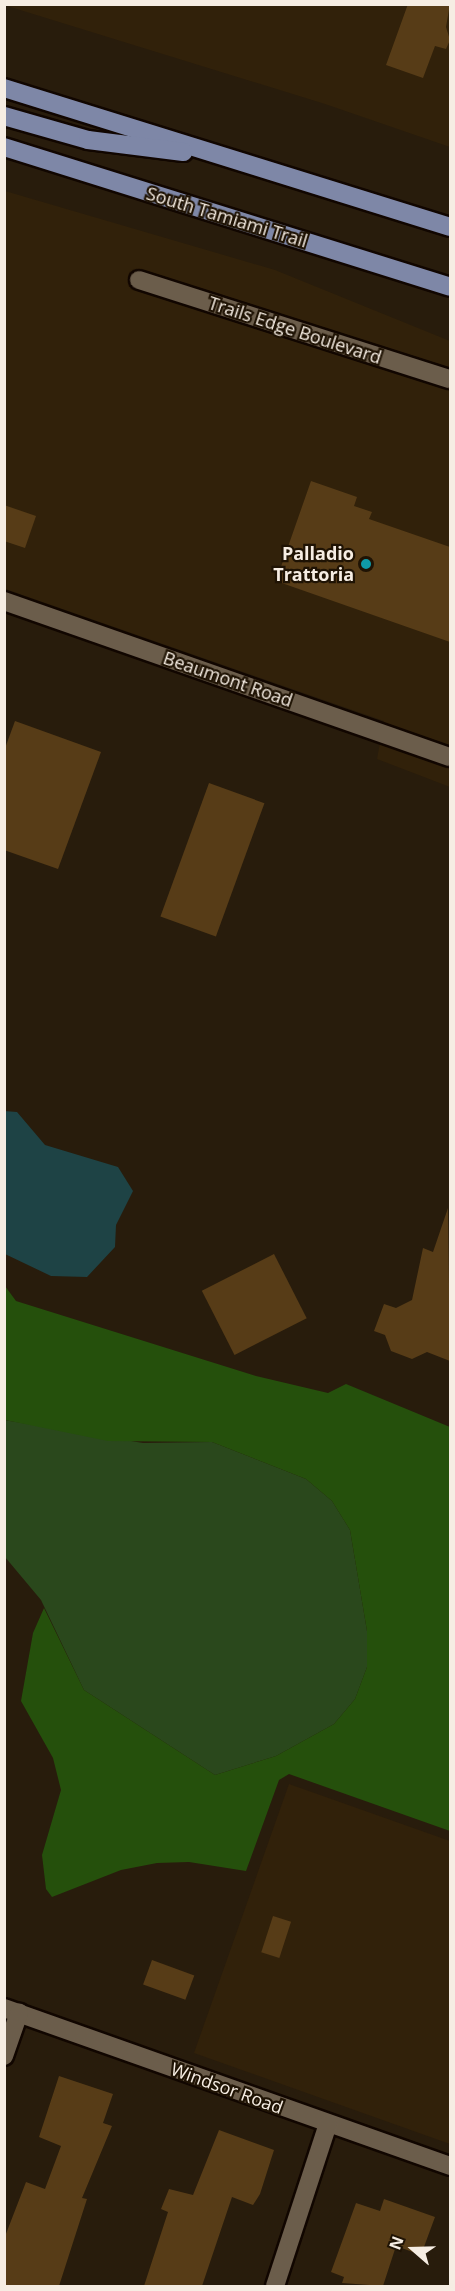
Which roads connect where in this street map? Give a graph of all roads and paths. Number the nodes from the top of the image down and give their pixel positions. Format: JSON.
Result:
{"nodes":[{"id":1,"x":4,"y":88,"type":"edge"},
{"id":2,"x":4,"y":116,"type":"edge"},
{"id":3,"x":4,"y":147,"type":"edge"},
{"id":4,"x":229,"y":158,"type":"junction"},
{"id":5,"x":450,"y":227,"type":"edge"},
{"id":6,"x":139,"y":280,"type":"dead end"},
{"id":7,"x":450,"y":287,"type":"edge"},
{"id":8,"x":450,"y":379,"type":"edge"},
{"id":9,"x":4,"y":601,"type":"edge"},
{"id":10,"x":450,"y":757,"type":"edge"},
{"id":11,"x":12,"y":2011,"type":"edge"},
{"id":12,"x":4,"y":2056,"type":"edge"},
{"id":13,"x":328,"y":2124,"type":"junction"},
{"id":14,"x":450,"y":2166,"type":"edge"},
{"id":15,"x":275,"y":2286,"type":"edge"}],
"edges":[{"from":1,"to":4,"type":"main road"},
{"from":2,"to":4,"type":"main road"},
{"from":3,"to":7,"type":"main road","name":"South Tamiami Trail"},
{"from":4,"to":5,"type":"main road"},
{"from":6,"to":8,"type":"street","name":"Trails Edge Boulevard"},
{"from":9,"to":10,"type":"street","name":"Beaumont Road"},
{"from":11,"to":12,"type":"street"},
{"from":11,"to":13,"type":"street","name":"Windsor Road"},
{"from":13,"to":14,"type":"street","name":"Windsor Road"},
{"from":13,"to":15,"type":"street"}]}
